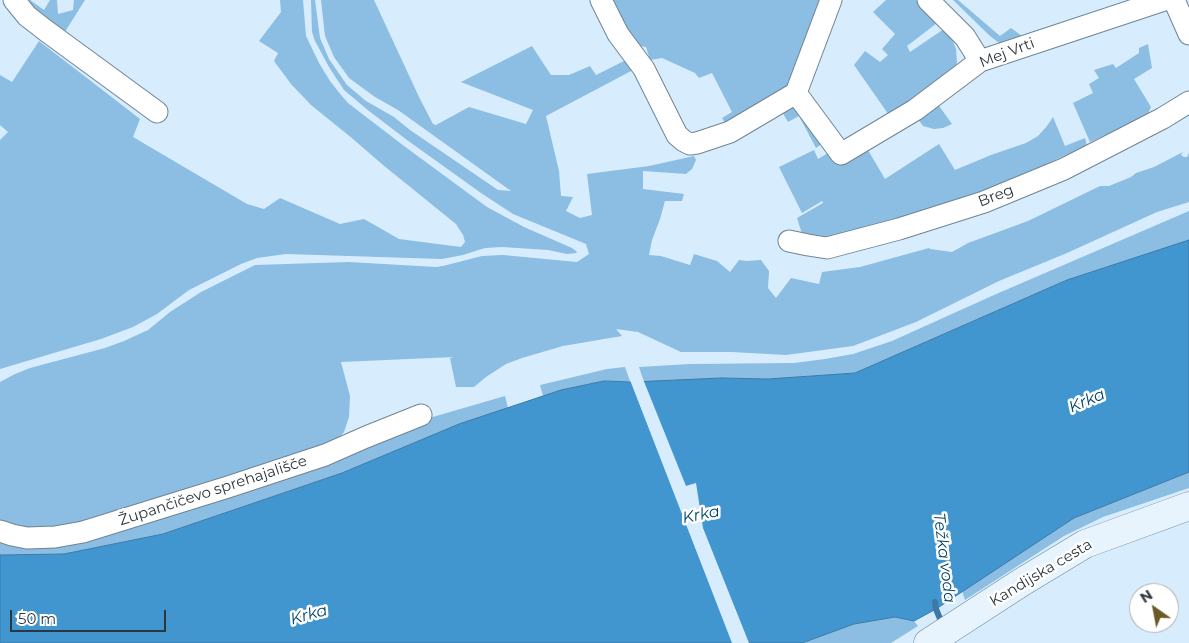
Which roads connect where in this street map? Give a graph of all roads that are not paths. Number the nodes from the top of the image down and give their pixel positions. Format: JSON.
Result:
{"nodes":[{"id":1,"x":14,"y":0,"type":"edge"},
{"id":2,"x":601,"y":0,"type":"edge"},
{"id":3,"x":831,"y":0,"type":"edge"},
{"id":4,"x":928,"y":0,"type":"edge"},
{"id":5,"x":1164,"y":0,"type":"edge"},
{"id":6,"x":1174,"y":0,"type":"edge"},
{"id":7,"x":1189,"y":34,"type":"edge"},
{"id":8,"x":980,"y":61,"type":"junction"},
{"id":9,"x":796,"y":93,"type":"junction"},
{"id":10,"x":1189,"y":102,"type":"edge"},
{"id":11,"x":157,"y":112,"type":"dead end"},
{"id":12,"x":789,"y":241,"type":"dead end"},
{"id":13,"x":421,"y":415,"type":"dead end"},
{"id":14,"x":1189,"y":506,"type":"edge"},
{"id":15,"x":0,"y":531,"type":"edge"},
{"id":16,"x":928,"y":643,"type":"edge"}],
"edges":[{"from":1,"to":11,"type":"street"},
{"from":2,"to":9,"type":"street"},
{"from":3,"to":9,"type":"street"},
{"from":4,"to":8,"type":"street"},
{"from":5,"to":8,"type":"street","name":"Mej Vrti"},
{"from":6,"to":7,"type":"street"},
{"from":8,"to":9,"type":"street","name":"Mej Vrti"},
{"from":10,"to":12,"type":"street","name":"Breg"},
{"from":13,"to":15,"type":"street","name":"Župančičevo sprehajališče"},
{"from":14,"to":16,"type":"main road","name":"Kandijska cesta"}]}
